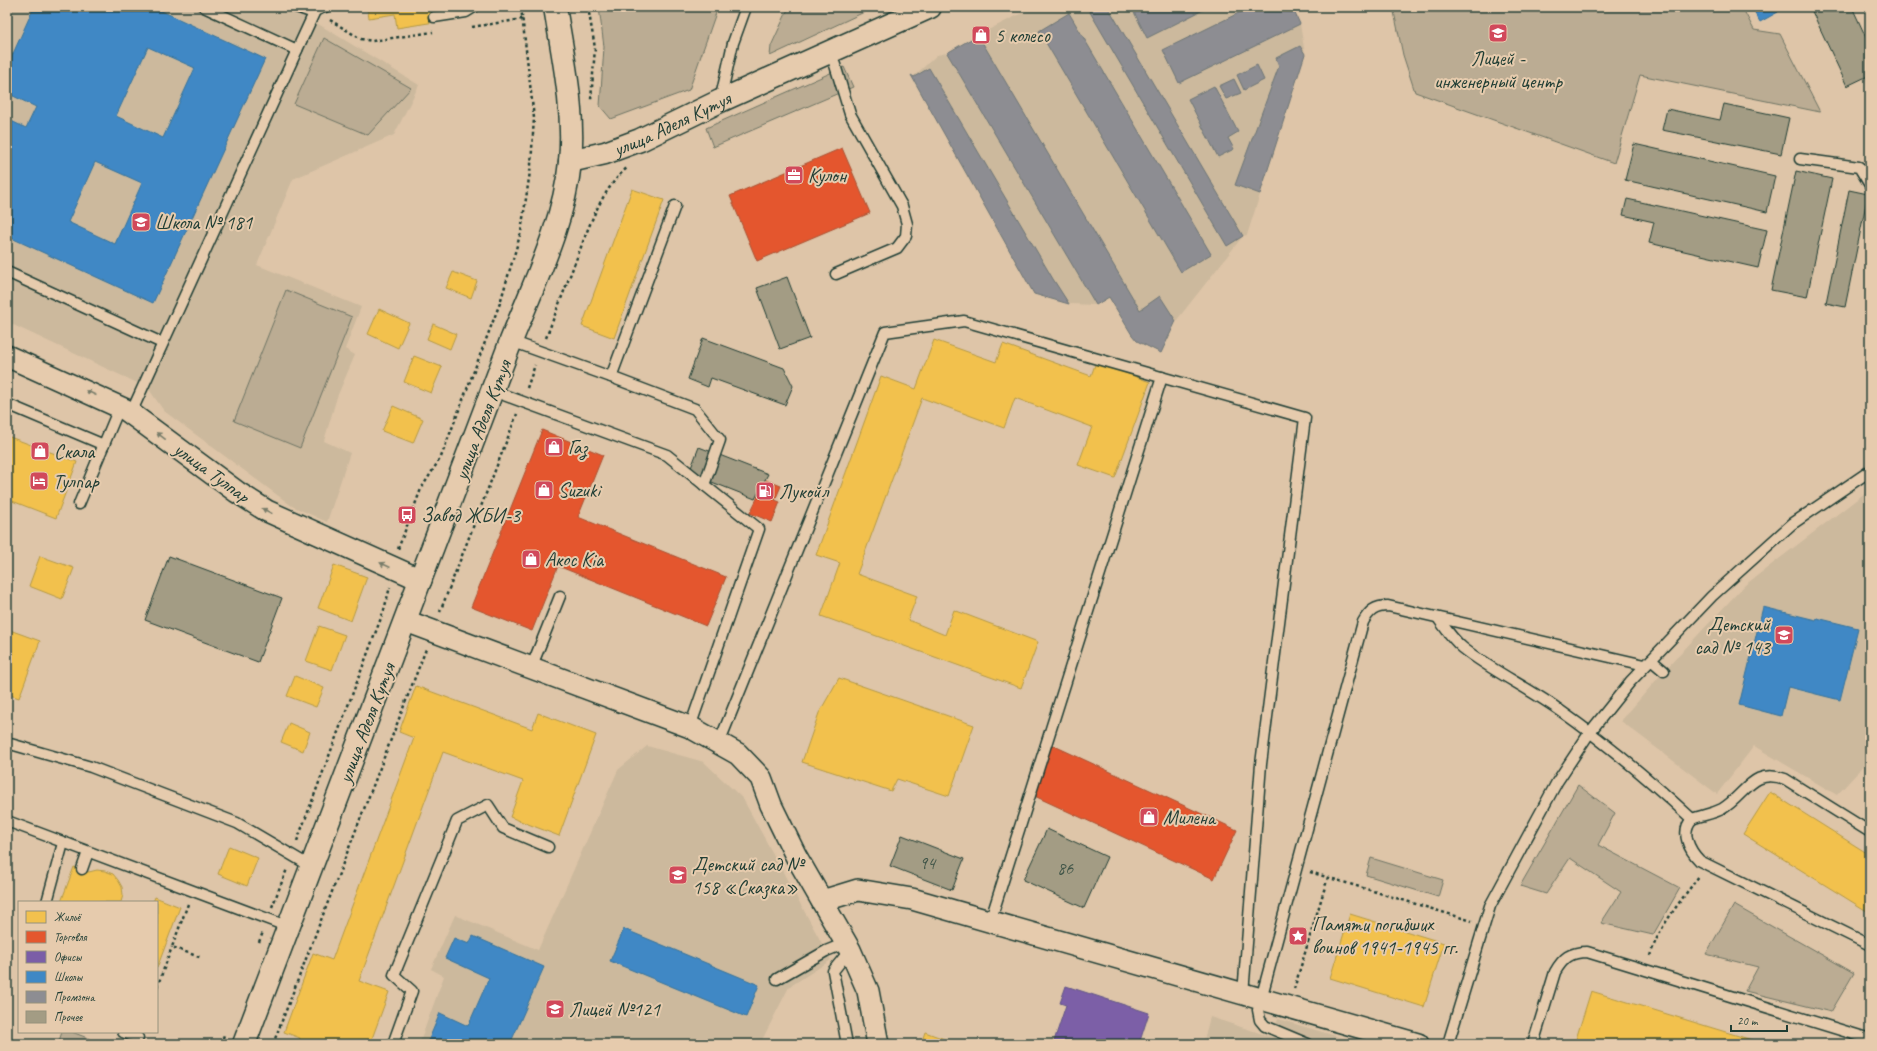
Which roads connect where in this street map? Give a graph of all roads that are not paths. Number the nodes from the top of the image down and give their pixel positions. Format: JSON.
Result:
{"nodes":[{"id":1,"x":204,"y":7,"type":"edge"},
{"id":2,"x":296,"y":7,"type":"edge"},
{"id":3,"x":325,"y":7,"type":"edge"},
{"id":4,"x":474,"y":7,"type":"edge"},
{"id":5,"x":555,"y":7,"type":"edge"},
{"id":6,"x":746,"y":7,"type":"edge"},
{"id":7,"x":930,"y":7,"type":"edge"},
{"id":8,"x":315,"y":11,"type":"junction"},
{"id":9,"x":434,"y":17,"type":"dead end"},
{"id":10,"x":297,"y":50,"type":"junction"},
{"id":11,"x":831,"y":52,"type":"junction"},
{"id":12,"x":720,"y":101,"type":"junction"},
{"id":13,"x":1800,"y":159,"type":"dead end"},
{"id":14,"x":570,"y":161,"type":"junction"},
{"id":15,"x":1870,"y":185,"type":"edge"},
{"id":16,"x":675,"y":206,"type":"dead end"},
{"id":17,"x":7,"y":272,"type":"edge"},
{"id":18,"x":836,"y":274,"type":"dead end"},
{"id":19,"x":511,"y":340,"type":"junction"},
{"id":20,"x":162,"y":343,"type":"junction"},
{"id":21,"x":7,"y":356,"type":"edge"},
{"id":22,"x":611,"y":377,"type":"junction"},
{"id":23,"x":1162,"y":377,"type":"junction"},
{"id":24,"x":494,"y":391,"type":"junction"},
{"id":25,"x":7,"y":404,"type":"edge"},
{"id":26,"x":125,"y":410,"type":"junction"},
{"id":27,"x":104,"y":445,"type":"junction"},
{"id":28,"x":1870,"y":471,"type":"edge"},
{"id":29,"x":704,"y":485,"type":"junction"},
{"id":30,"x":79,"y":504,"type":"dead end"},
{"id":31,"x":421,"y":580,"type":"junction"},
{"id":32,"x":560,"y":596,"type":"dead end"},
{"id":33,"x":1438,"y":618,"type":"junction"},
{"id":34,"x":406,"y":620,"type":"junction"},
{"id":35,"x":1648,"y":662,"type":"junction"},
{"id":36,"x":531,"y":668,"type":"junction"},
{"id":37,"x":1664,"y":671,"type":"dead end"},
{"id":38,"x":690,"y":727,"type":"junction"},
{"id":39,"x":1590,"y":732,"type":"junction"},
{"id":40,"x":7,"y":743,"type":"edge"},
{"id":41,"x":718,"y":743,"type":"junction"},
{"id":42,"x":1692,"y":819,"type":"junction"},
{"id":43,"x":7,"y":822,"type":"edge"},
{"id":44,"x":1870,"y":832,"type":"edge"},
{"id":45,"x":63,"y":843,"type":"junction"},
{"id":46,"x":548,"y":847,"type":"dead end"},
{"id":47,"x":88,"y":852,"type":"junction"},
{"id":48,"x":312,"y":867,"type":"junction"},
{"id":49,"x":82,"y":869,"type":"dead end"},
{"id":50,"x":47,"y":901,"type":"edge"},
{"id":51,"x":822,"y":901,"type":"junction"},
{"id":52,"x":990,"y":922,"type":"junction"},
{"id":53,"x":289,"y":927,"type":"junction"},
{"id":54,"x":1870,"y":944,"type":"edge"},
{"id":55,"x":848,"y":946,"type":"junction"},
{"id":56,"x":778,"y":979,"type":"dead end"},
{"id":57,"x":1252,"y":996,"type":"junction"},
{"id":58,"x":126,"y":1033,"type":"edge"},
{"id":59,"x":138,"y":1038,"type":"dead end"},
{"id":60,"x":1870,"y":1039,"type":"edge"},
{"id":61,"x":244,"y":1044,"type":"edge"},
{"id":62,"x":393,"y":1044,"type":"edge"},
{"id":63,"x":847,"y":1044,"type":"edge"},
{"id":64,"x":878,"y":1044,"type":"edge"},
{"id":65,"x":1308,"y":1044,"type":"edge"},
{"id":66,"x":1418,"y":1044,"type":"edge"},
{"id":67,"x":1448,"y":1044,"type":"edge"},
{"id":68,"x":1533,"y":1044,"type":"edge"}],
"edges":[{"from":1,"to":10,"type":"lane"},
{"from":2,"to":8,"type":"lane"},
{"from":3,"to":8,"type":"lane"},
{"from":4,"to":9,"type":"lane"},
{"from":5,"to":14,"type":"main road"},
{"from":6,"to":12,"type":"lane"},
{"from":7,"to":11,"type":"main road","name":"улица Аделя Кутуя"},
{"from":8,"to":10,"type":"lane"},
{"from":10,"to":20,"type":"lane"},
{"from":11,"to":12,"type":"main road","name":"улица Аделя Кутуя"},
{"from":11,"to":18,"type":"lane"},
{"from":12,"to":14,"type":"main road","name":"улица Аделя Кутуя"},
{"from":13,"to":15,"type":"lane"},
{"from":14,"to":19,"type":"main road","name":"улица Аделя Кутуя"},
{"from":16,"to":22,"type":"lane"},
{"from":17,"to":20,"type":"lane"},
{"from":19,"to":22,"type":"lane"},
{"from":19,"to":24,"type":"main road","name":"улица Аделя Кутуя"},
{"from":20,"to":26,"type":"lane"},
{"from":26,"to":21,"type":"street","name":"улица Тулпар","one_way":true},
{"from":22,"to":29,"type":"lane"},
{"from":23,"to":41,"type":"lane"},
{"from":23,"to":52,"type":"lane"},
{"from":23,"to":57,"type":"lane"},
{"from":24,"to":29,"type":"lane"},
{"from":24,"to":31,"type":"main road","name":"улица Аделя Кутуя"},
{"from":25,"to":27,"type":"lane"},
{"from":26,"to":27,"type":"lane"},
{"from":31,"to":26,"type":"street","name":"улица Тулпар","one_way":true},
{"from":27,"to":30,"type":"lane"},
{"from":28,"to":35,"type":"lane"},
{"from":29,"to":38,"type":"lane"},
{"from":31,"to":34,"type":"main road","name":"улица Аделя Кутуя"},
{"from":32,"to":36,"type":"lane"},
{"from":33,"to":35,"type":"lane"},
{"from":33,"to":39,"type":"lane"},
{"from":33,"to":57,"type":"lane"},
{"from":34,"to":36,"type":"street"},
{"from":34,"to":48,"type":"main road","name":"улица Аделя Кутуя"},
{"from":35,"to":37,"type":"lane"},
{"from":35,"to":39,"type":"lane"},
{"from":36,"to":38,"type":"street"},
{"from":38,"to":41,"type":"street"},
{"from":39,"to":42,"type":"lane"},
{"from":39,"to":67,"type":"lane"},
{"from":40,"to":48,"type":"lane"},
{"from":41,"to":51,"type":"street"},
{"from":42,"to":44,"type":"lane"},
{"from":42,"to":54,"type":"lane"},
{"from":43,"to":45,"type":"lane"},
{"from":45,"to":47,"type":"lane"},
{"from":45,"to":50,"type":"lane"},
{"from":46,"to":62,"type":"lane"},
{"from":47,"to":49,"type":"lane"},
{"from":47,"to":53,"type":"lane"},
{"from":48,"to":53,"type":"main road","name":"улица Аделя Кутуя"},
{"from":51,"to":52,"type":"street"},
{"from":51,"to":55,"type":"street"},
{"from":52,"to":57,"type":"street"},
{"from":53,"to":61,"type":"main road","name":"улица Аделя Кутуя"},
{"from":55,"to":56,"type":"lane"},
{"from":55,"to":63,"type":"lane"},
{"from":55,"to":64,"type":"street"},
{"from":57,"to":65,"type":"lane"},
{"from":57,"to":66,"type":"street"},
{"from":58,"to":59,"type":"lane"},
{"from":60,"to":68,"type":"lane"}]}
